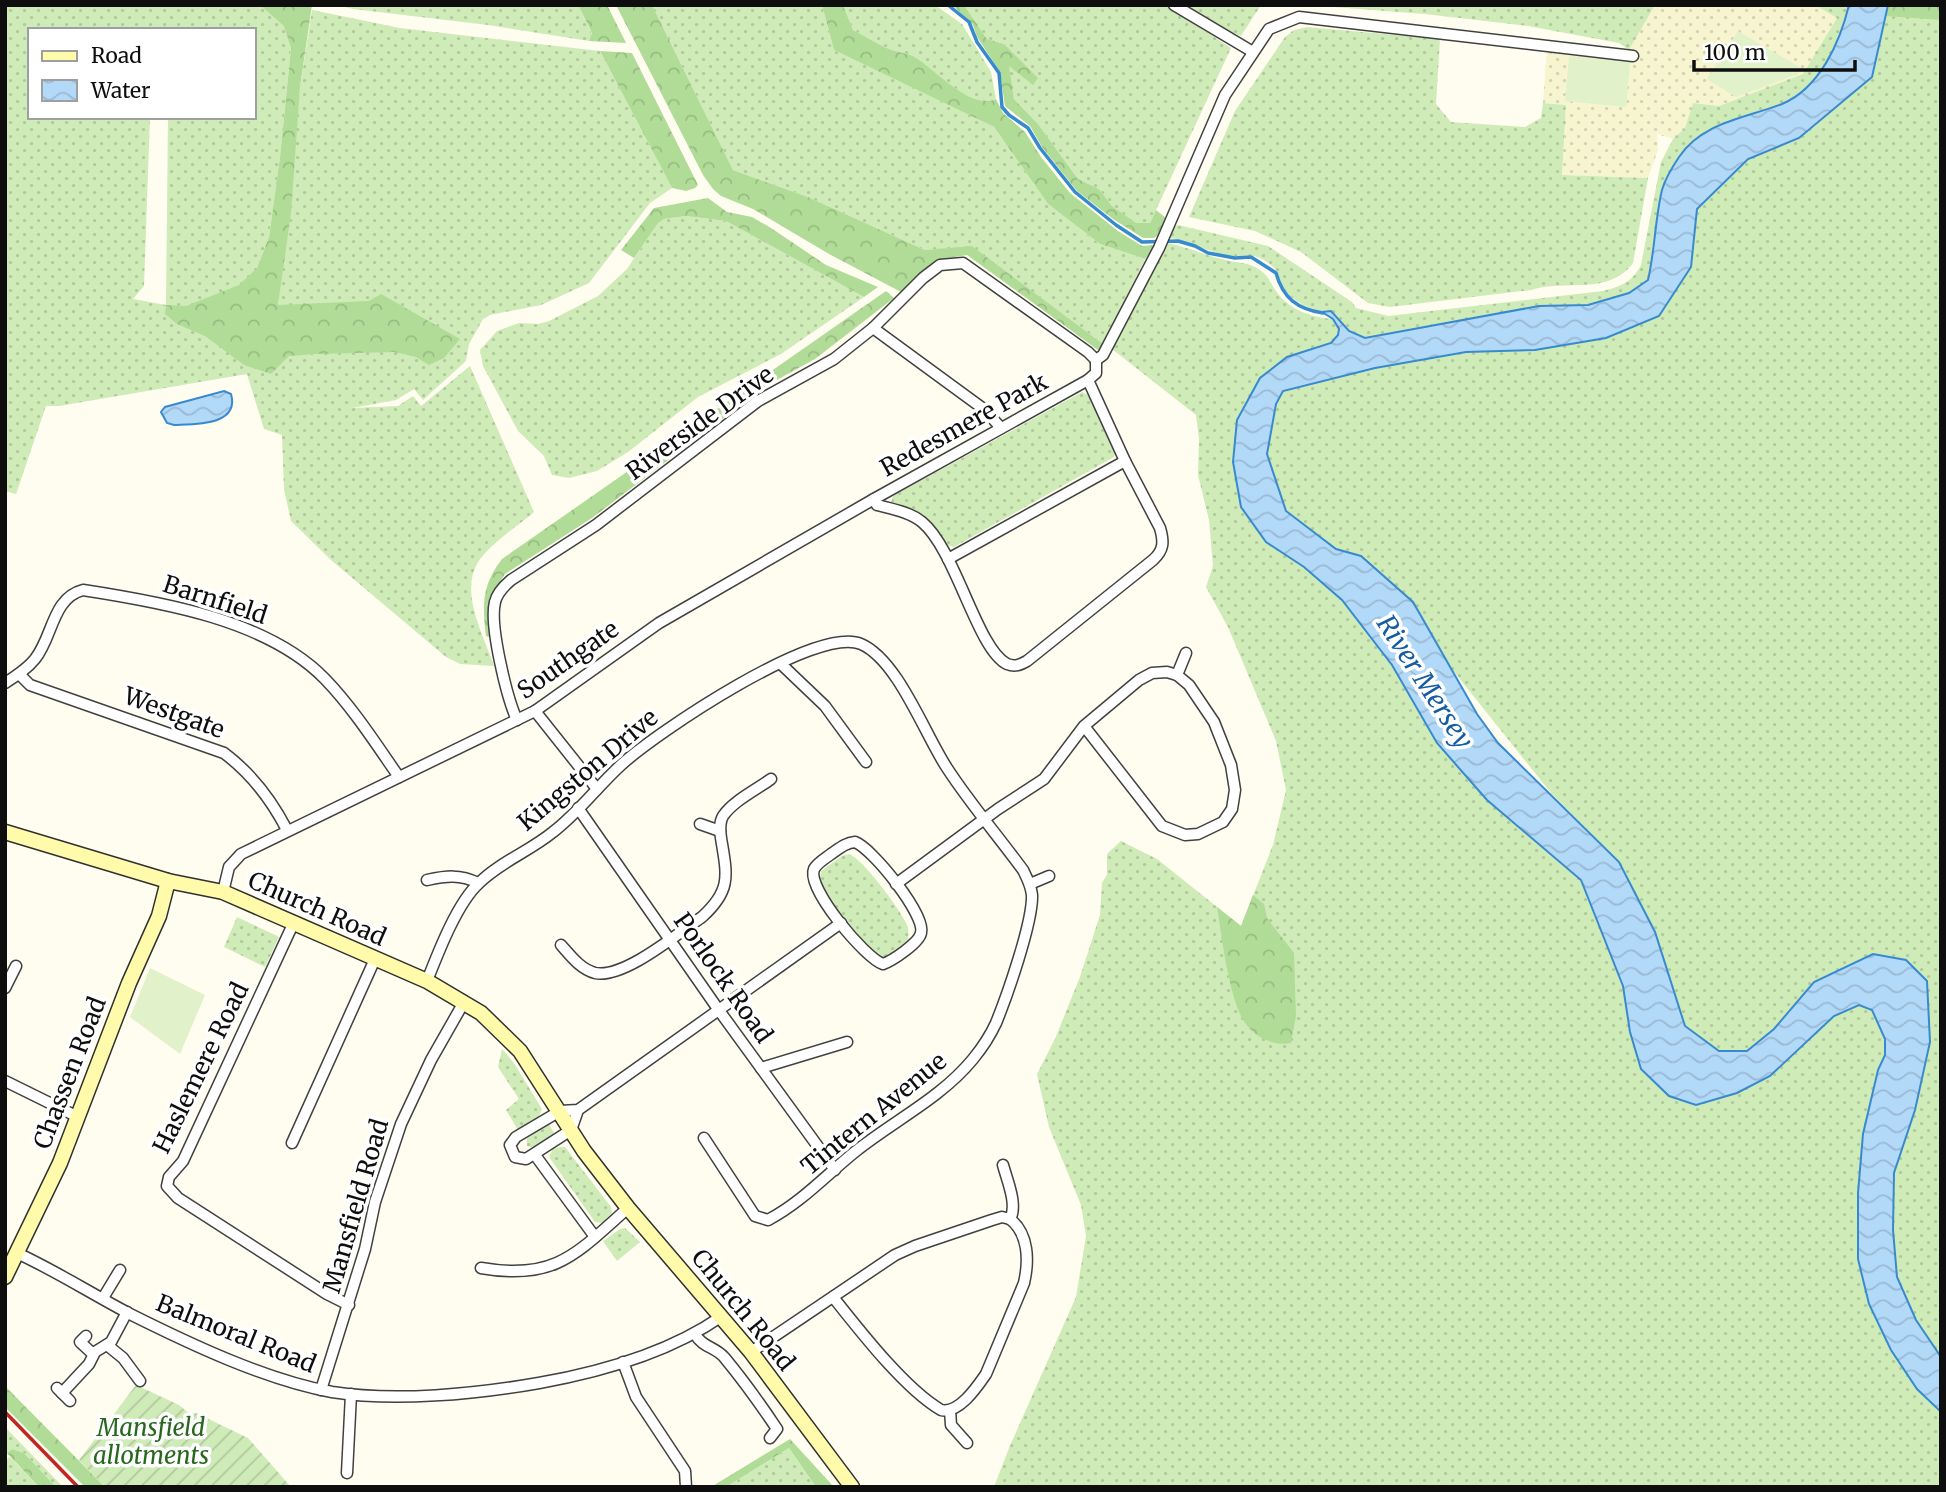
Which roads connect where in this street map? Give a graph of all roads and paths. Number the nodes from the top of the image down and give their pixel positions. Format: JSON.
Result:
{"nodes":[{"id":1,"x":1174,"y":5,"type":"edge"},
{"id":2,"x":1253,"y":52,"type":"junction"},
{"id":3,"x":1633,"y":56,"type":"dead end"},
{"id":4,"x":873,"y":328,"type":"junction"},
{"id":5,"x":1096,"y":360,"type":"junction"},
{"id":6,"x":1088,"y":380,"type":"junction"},
{"id":7,"x":1001,"y":428,"type":"junction"},
{"id":8,"x":1125,"y":461,"type":"junction"},
{"id":9,"x":874,"y":499,"type":"junction"},
{"id":10,"x":948,"y":559,"type":"junction"},
{"id":11,"x":1186,"y":653,"type":"dead end"},
{"id":12,"x":781,"y":664,"type":"junction"},
{"id":13,"x":19,"y":674,"type":"junction"},
{"id":14,"x":1177,"y":675,"type":"junction"},
{"id":15,"x":5,"y":683,"type":"edge"},
{"id":16,"x":535,"y":711,"type":"junction"},
{"id":17,"x":517,"y":720,"type":"junction"},
{"id":18,"x":1084,"y":726,"type":"junction"},
{"id":19,"x":866,"y":762,"type":"dead end"},
{"id":20,"x":399,"y":777,"type":"junction"},
{"id":21,"x":771,"y":779,"type":"dead end"},
{"id":22,"x":597,"y":789,"type":"junction"},
{"id":23,"x":578,"y":808,"type":"junction"},
{"id":24,"x":986,"y":819,"type":"junction"},
{"id":25,"x":700,"y":824,"type":"dead end"},
{"id":26,"x":287,"y":830,"type":"junction"},
{"id":27,"x":720,"y":831,"type":"junction"},
{"id":28,"x":5,"y":832,"type":"edge"},
{"id":29,"x":1049,"y":876,"type":"dead end"},
{"id":30,"x":427,"y":880,"type":"dead end"},
{"id":31,"x":168,"y":881,"type":"junction"},
{"id":32,"x":478,"y":883,"type":"junction"},
{"id":33,"x":896,"y":884,"type":"junction"},
{"id":34,"x":1030,"y":884,"type":"junction"},
{"id":35,"x":223,"y":892,"type":"junction"},
{"id":36,"x":294,"y":922,"type":"junction"},
{"id":37,"x":841,"y":923,"type":"junction"},
{"id":38,"x":670,"y":939,"type":"junction"},
{"id":39,"x":561,"y":945,"type":"dead end"},
{"id":40,"x":375,"y":959,"type":"junction"},
{"id":41,"x":16,"y":967,"type":"dead end"},
{"id":42,"x":428,"y":981,"type":"junction"},
{"id":43,"x":5,"y":988,"type":"edge"},
{"id":44,"x":464,"y":1002,"type":"junction"},
{"id":45,"x":718,"y":1009,"type":"junction"},
{"id":46,"x":847,"y":1042,"type":"dead end"},
{"id":47,"x":761,"y":1068,"type":"junction"},
{"id":48,"x":5,"y":1081,"type":"edge"},
{"id":49,"x":578,"y":1110,"type":"junction"},
{"id":50,"x":560,"y":1111,"type":"junction"},
{"id":51,"x":78,"y":1117,"type":"junction"},
{"id":52,"x":571,"y":1130,"type":"junction"},
{"id":53,"x":705,"y":1138,"type":"dead end"},
{"id":54,"x":292,"y":1143,"type":"dead end"},
{"id":55,"x":535,"y":1155,"type":"junction"},
{"id":56,"x":1003,"y":1165,"type":"dead end"},
{"id":57,"x":835,"y":1170,"type":"junction"},
{"id":58,"x":628,"y":1208,"type":"junction"},
{"id":59,"x":1010,"y":1219,"type":"junction"},
{"id":60,"x":595,"y":1237,"type":"junction"},
{"id":61,"x":17,"y":1253,"type":"junction"},
{"id":62,"x":481,"y":1268,"type":"dead end"},
{"id":63,"x":120,"y":1270,"type":"dead end"},
{"id":64,"x":6,"y":1273,"type":"edge"},
{"id":65,"x":833,"y":1297,"type":"junction"},
{"id":66,"x":103,"y":1298,"type":"junction"},
{"id":67,"x":349,"y":1305,"type":"junction"},
{"id":68,"x":127,"y":1312,"type":"junction"},
{"id":69,"x":722,"y":1316,"type":"junction"},
{"id":70,"x":695,"y":1334,"type":"junction"},
{"id":71,"x":86,"y":1336,"type":"dead end"},
{"id":72,"x":107,"y":1345,"type":"junction"},
{"id":73,"x":751,"y":1352,"type":"junction"},
{"id":74,"x":93,"y":1354,"type":"junction"},
{"id":75,"x":623,"y":1362,"type":"junction"},
{"id":76,"x":140,"y":1381,"type":"dead end"},
{"id":77,"x":321,"y":1390,"type":"junction"},
{"id":78,"x":63,"y":1394,"type":"dead end"},
{"id":79,"x":351,"y":1394,"type":"junction"},
{"id":80,"x":950,"y":1410,"type":"junction"},
{"id":81,"x":770,"y":1438,"type":"dead end"},
{"id":82,"x":967,"y":1443,"type":"dead end"},
{"id":83,"x":347,"y":1472,"type":"dead end"},
{"id":84,"x":686,"y":1487,"type":"edge"},
{"id":85,"x":852,"y":1487,"type":"edge"}],
"edges":[{"from":1,"to":2,"type":"street"},
{"from":2,"to":3,"type":"street"},
{"from":2,"to":5,"type":"street"},
{"from":4,"to":5,"type":"street","name":"Riverside Drive"},
{"from":4,"to":7,"type":"street"},
{"from":4,"to":17,"type":"street","name":"Riverside Drive"},
{"from":5,"to":6,"type":"street"},
{"from":6,"to":7,"type":"street","name":"Redesmere Park"},
{"from":6,"to":8,"type":"street","name":"Redesmere Park"},
{"from":7,"to":9,"type":"street","name":"Redesmere Park"},
{"from":8,"to":10,"type":"street"},
{"from":8,"to":10,"type":"street","name":"Redesmere Park"},
{"from":9,"to":10,"type":"street","name":"Redesmere Park"},
{"from":9,"to":16,"type":"street","name":"Southgate"},
{"from":11,"to":14,"type":"street"},
{"from":12,"to":19,"type":"street"},
{"from":12,"to":22,"type":"street","name":"Kingston Drive"},
{"from":12,"to":24,"type":"street","name":"Kingston Drive"},
{"from":13,"to":15,"type":"street","name":"Barnfield"},
{"from":13,"to":20,"type":"street","name":"Barnfield"},
{"from":13,"to":26,"type":"street","name":"Westgate"},
{"from":14,"to":18,"type":"street"},
{"from":14,"to":18,"type":"street"},
{"from":16,"to":17,"type":"street","name":"Southgate"},
{"from":16,"to":22,"type":"street"},
{"from":17,"to":20,"type":"street","name":"Southgate"},
{"from":18,"to":24,"type":"street"},
{"from":20,"to":26,"type":"street","name":"Southgate"},
{"from":21,"to":27,"type":"street"},
{"from":22,"to":23,"type":"street","name":"Kingston Drive"},
{"from":23,"to":32,"type":"street","name":"Kingston Drive"},
{"from":23,"to":38,"type":"street","name":"Porlock Road"},
{"from":24,"to":33,"type":"street"},
{"from":24,"to":34,"type":"street"},
{"from":25,"to":27,"type":"street"},
{"from":26,"to":35,"type":"street","name":"Southgate"},
{"from":27,"to":38,"type":"street"},
{"from":28,"to":31,"type":"main road","name":"Church Road"},
{"from":29,"to":34,"type":"street"},
{"from":30,"to":32,"type":"street"},
{"from":31,"to":35,"type":"main road","name":"Church Road"},
{"from":31,"to":51,"type":"main road","name":"Chassen Road"},
{"from":32,"to":42,"type":"street","name":"Kingston Drive"},
{"from":33,"to":37,"type":"street"},
{"from":33,"to":37,"type":"street"},
{"from":34,"to":57,"type":"street","name":"Tintern Avenue"},
{"from":35,"to":36,"type":"main road","name":"Church Road"},
{"from":36,"to":40,"type":"main road","name":"Church Road"},
{"from":36,"to":67,"type":"street","name":"Haslemere Road"},
{"from":37,"to":45,"type":"street"},
{"from":38,"to":39,"type":"street"},
{"from":38,"to":45,"type":"street","name":"Porlock Road"},
{"from":40,"to":42,"type":"main road","name":"Church Road"},
{"from":40,"to":54,"type":"street"},
{"from":41,"to":43,"type":"street"},
{"from":42,"to":44,"type":"main road","name":"Church Road"},
{"from":44,"to":50,"type":"main road","name":"Church Road"},
{"from":44,"to":67,"type":"street","name":"Mansfield Road"},
{"from":45,"to":47,"type":"street","name":"Porlock Road"},
{"from":45,"to":49,"type":"street"},
{"from":46,"to":47,"type":"street"},
{"from":47,"to":57,"type":"street","name":"Porlock Road"},
{"from":48,"to":51,"type":"street"},
{"from":49,"to":50,"type":"street"},
{"from":49,"to":52,"type":"street"},
{"from":50,"to":52,"type":"main road","name":"Church Road"},
{"from":50,"to":55,"type":"street"},
{"from":51,"to":61,"type":"main road","name":"Chassen Road"},
{"from":52,"to":55,"type":"street"},
{"from":52,"to":58,"type":"main road","name":"Church Road"},
{"from":53,"to":57,"type":"street","name":"Tintern Avenue"},
{"from":55,"to":60,"type":"street"},
{"from":56,"to":59,"type":"street"},
{"from":58,"to":60,"type":"street"},
{"from":58,"to":69,"type":"main road","name":"Church Road"},
{"from":59,"to":65,"type":"street"},
{"from":59,"to":80,"type":"street"},
{"from":60,"to":62,"type":"street"},
{"from":61,"to":64,"type":"main road","name":"Chassen Road"},
{"from":61,"to":66,"type":"street","name":"Balmoral Road"},
{"from":63,"to":66,"type":"street"},
{"from":65,"to":73,"type":"street"},
{"from":65,"to":80,"type":"street"},
{"from":66,"to":68,"type":"street","name":"Balmoral Road"},
{"from":67,"to":77,"type":"street","name":"Mansfield Road"},
{"from":68,"to":72,"type":"street"},
{"from":68,"to":77,"type":"street","name":"Balmoral Road"},
{"from":69,"to":70,"type":"street","name":"Balmoral Road"},
{"from":69,"to":73,"type":"main road","name":"Church Road"},
{"from":70,"to":75,"type":"street","name":"Balmoral Road"},
{"from":70,"to":81,"type":"street","name":"Church Road"},
{"from":71,"to":74,"type":"street"},
{"from":72,"to":74,"type":"street"},
{"from":72,"to":76,"type":"street"},
{"from":73,"to":85,"type":"main road","name":"Church Road"},
{"from":74,"to":78,"type":"street"},
{"from":75,"to":79,"type":"street","name":"Balmoral Road"},
{"from":75,"to":84,"type":"street"},
{"from":77,"to":79,"type":"street","name":"Balmoral Road"},
{"from":79,"to":83,"type":"street"},
{"from":80,"to":82,"type":"street"}]}
